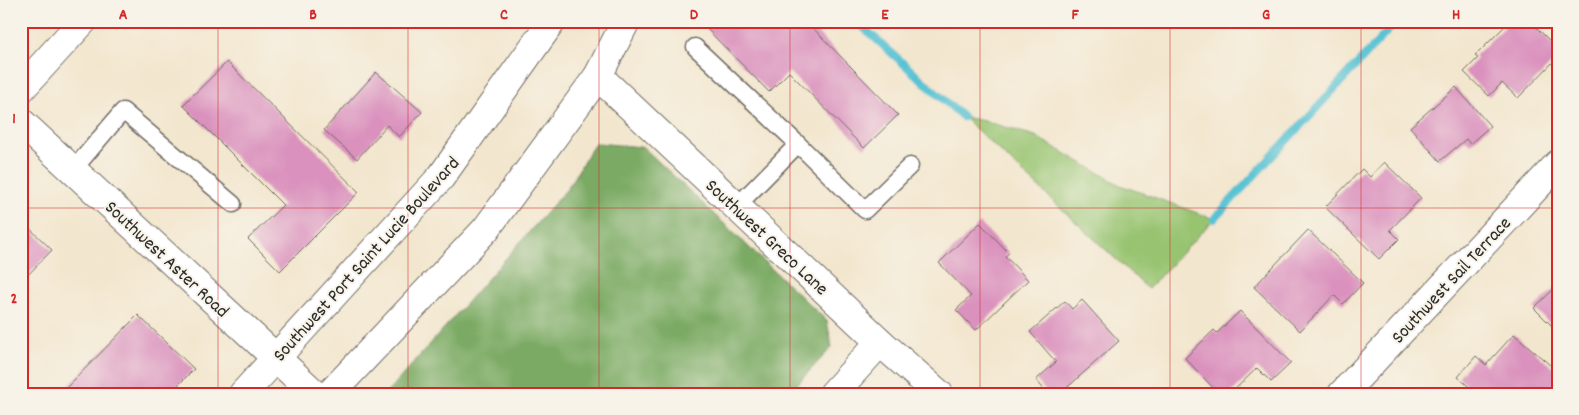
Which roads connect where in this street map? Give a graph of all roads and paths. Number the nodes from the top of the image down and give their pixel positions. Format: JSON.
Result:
{"nodes":[{"id":1,"x":83,"y":21,"type":"edge"},
{"id":2,"x":552,"y":21,"type":"edge"},
{"id":3,"x":626,"y":21,"type":"edge"},
{"id":4,"x":696,"y":47,"type":"dead end"},
{"id":5,"x":598,"y":76,"type":"junction"},
{"id":6,"x":21,"y":89,"type":"edge"},
{"id":7,"x":21,"y":122,"type":"edge"},
{"id":8,"x":798,"y":144,"type":"junction"},
{"id":9,"x":1558,"y":164,"type":"edge"},
{"id":10,"x":910,"y":166,"type":"dead end"},
{"id":11,"x":73,"y":170,"type":"junction"},
{"id":12,"x":233,"y":204,"type":"dead end"},
{"id":13,"x":736,"y":207,"type":"junction"},
{"id":14,"x":880,"y":342,"type":"junction"},
{"id":15,"x":276,"y":357,"type":"junction"},
{"id":16,"x":243,"y":394,"type":"edge"},
{"id":17,"x":316,"y":394,"type":"edge"},
{"id":18,"x":330,"y":394,"type":"edge"},
{"id":19,"x":833,"y":394,"type":"edge"},
{"id":20,"x":939,"y":394,"type":"edge"},
{"id":21,"x":1342,"y":394,"type":"edge"}],
"edges":[{"from":1,"to":6,"type":"street"},
{"from":2,"to":15,"type":"street","name":"Southwest Port Saint Lucie Boulevard"},
{"from":3,"to":5,"type":"street"},
{"from":4,"to":8,"type":"lane"},
{"from":5,"to":13,"type":"street","name":"Southwest Greco Lane"},
{"from":5,"to":18,"type":"street"},
{"from":7,"to":11,"type":"street","name":"Southwest Aster Road"},
{"from":8,"to":10,"type":"lane"},
{"from":8,"to":13,"type":"lane"},
{"from":9,"to":21,"type":"street","name":"Southwest Sail Terrace"},
{"from":11,"to":12,"type":"lane"},
{"from":11,"to":15,"type":"street","name":"Southwest Aster Road"},
{"from":13,"to":14,"type":"street","name":"Southwest Greco Lane"},
{"from":14,"to":19,"type":"street"},
{"from":14,"to":20,"type":"street","name":"Southwest Greco Lane"},
{"from":15,"to":16,"type":"street","name":"Southwest Port Saint Lucie Boulevard"},
{"from":15,"to":17,"type":"street","name":"Southwest Aster Road"}]}
